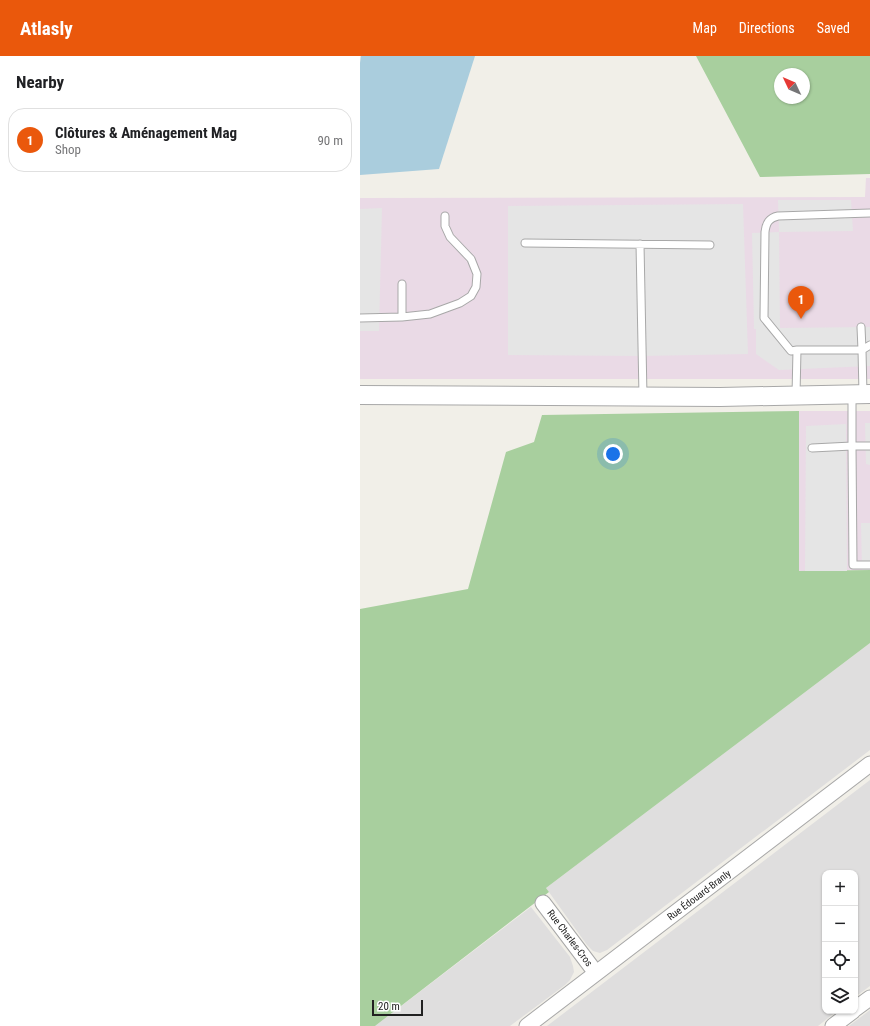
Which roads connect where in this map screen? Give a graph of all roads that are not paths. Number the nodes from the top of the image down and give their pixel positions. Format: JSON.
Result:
{"nodes":[{"id":1,"x":870,"y":213,"type":"edge"},
{"id":2,"x":445,"y":216,"type":"dead end"},
{"id":3,"x":524,"y":243,"type":"dead end"},
{"id":4,"x":640,"y":244,"type":"junction"},
{"id":5,"x":710,"y":245,"type":"dead end"},
{"id":6,"x":402,"y":284,"type":"dead end"},
{"id":7,"x":402,"y":317,"type":"junction"},
{"id":8,"x":360,"y":318,"type":"edge"},
{"id":9,"x":861,"y":327,"type":"dead end"},
{"id":10,"x":870,"y":345,"type":"edge"},
{"id":11,"x":797,"y":350,"type":"junction"},
{"id":12,"x":862,"y":350,"type":"junction"},
{"id":13,"x":862,"y":394,"type":"edge"},
{"id":14,"x":360,"y":395,"type":"edge"},
{"id":15,"x":796,"y":395,"type":"junction"},
{"id":16,"x":643,"y":397,"type":"junction"},
{"id":17,"x":852,"y":446,"type":"junction"},
{"id":18,"x":870,"y":446,"type":"edge"},
{"id":19,"x":812,"y":448,"type":"dead end"},
{"id":20,"x":870,"y":565,"type":"edge"},
{"id":21,"x":870,"y":764,"type":"edge"},
{"id":22,"x":543,"y":903,"type":"dead end"},
{"id":23,"x":596,"y":973,"type":"junction"},
{"id":24,"x":870,"y":998,"type":"edge"},
{"id":25,"x":858,"y":1007,"type":"edge"},
{"id":26,"x":849,"y":1014,"type":"edge"},
{"id":27,"x":527,"y":1026,"type":"edge"},
{"id":28,"x":833,"y":1026,"type":"edge"}],
"edges":[{"from":1,"to":11,"type":"lane"},
{"from":2,"to":7,"type":"lane"},
{"from":3,"to":4,"type":"lane"},
{"from":4,"to":5,"type":"lane"},
{"from":4,"to":16,"type":"lane"},
{"from":6,"to":7,"type":"lane"},
{"from":7,"to":8,"type":"lane"},
{"from":9,"to":12,"type":"lane"},
{"from":10,"to":12,"type":"lane"},
{"from":11,"to":12,"type":"lane"},
{"from":11,"to":15,"type":"lane"},
{"from":12,"to":13,"type":"lane"},
{"from":13,"to":15,"type":"street"},
{"from":13,"to":17,"type":"lane"},
{"from":14,"to":16,"type":"street"},
{"from":15,"to":16,"type":"street"},
{"from":17,"to":18,"type":"lane"},
{"from":17,"to":19,"type":"lane"},
{"from":17,"to":20,"type":"lane"},
{"from":21,"to":23,"type":"street","name":"Rue Édouard-Branly"},
{"from":22,"to":23,"type":"street","name":"Rue Charles-Cros"},
{"from":23,"to":27,"type":"street","name":"Rue Édouard-Branly"},
{"from":24,"to":25,"type":"street"},
{"from":26,"to":28,"type":"street"}]}
